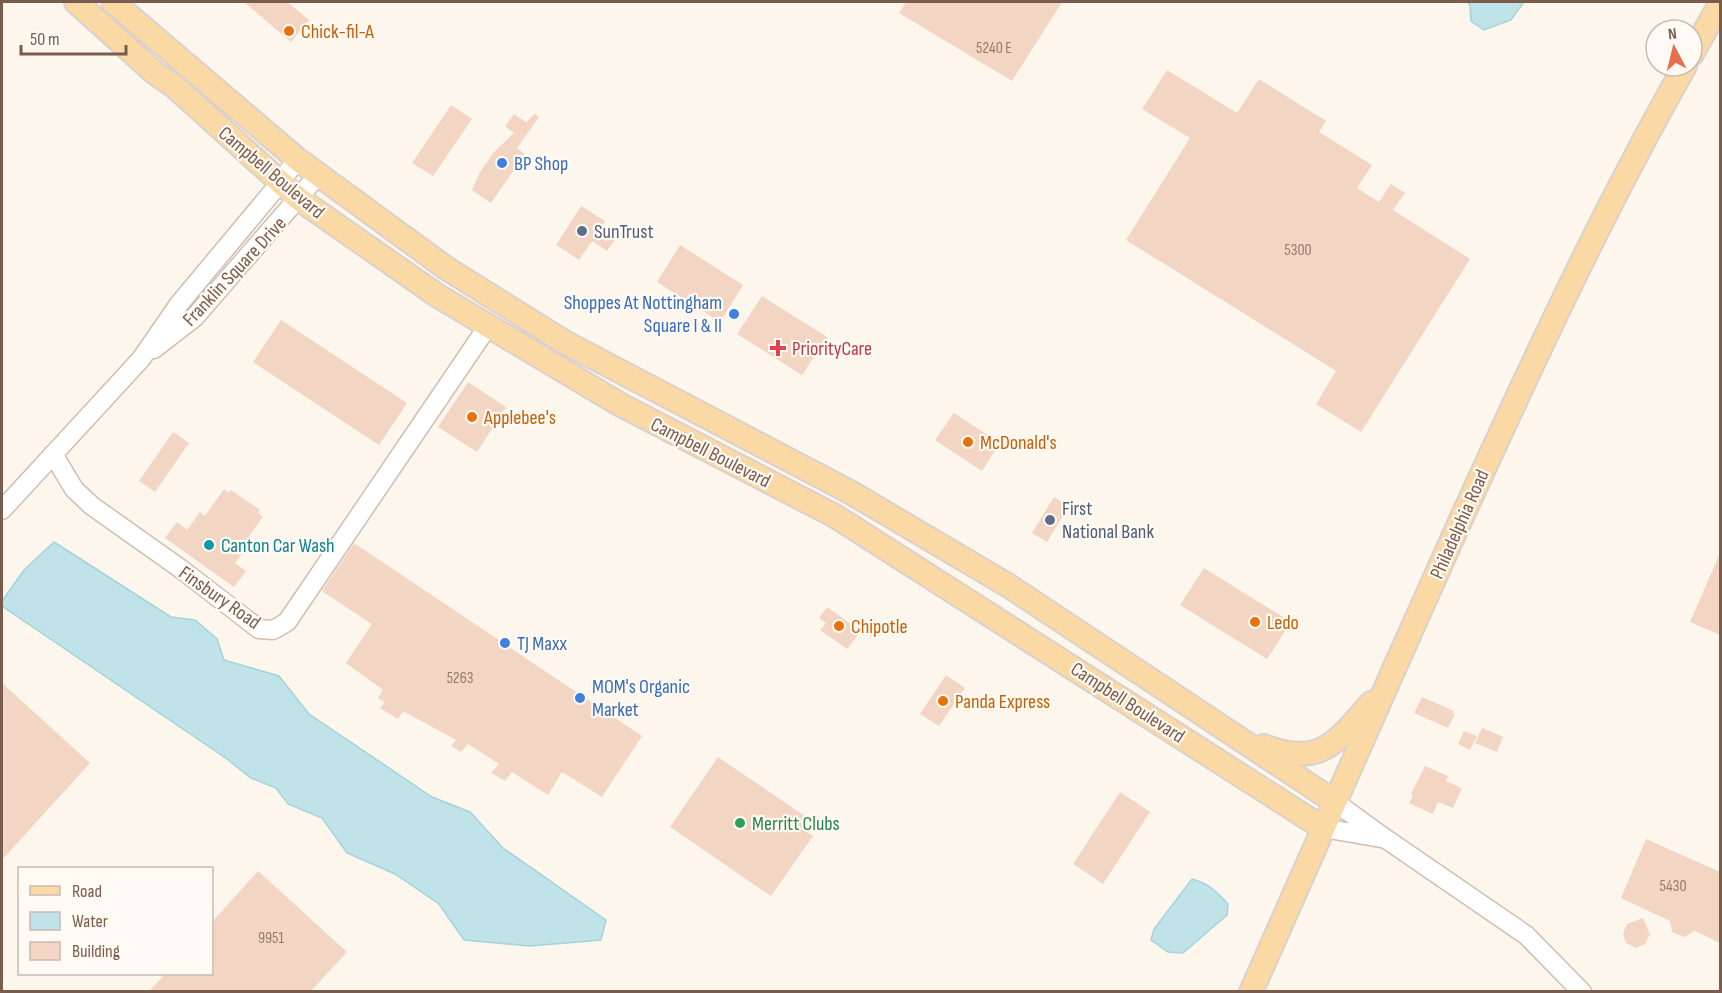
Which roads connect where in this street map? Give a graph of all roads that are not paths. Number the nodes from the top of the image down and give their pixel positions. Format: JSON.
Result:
{"nodes":[{"id":1,"x":76,"y":2,"type":"edge"},
{"id":2,"x":113,"y":2,"type":"edge"},
{"id":3,"x":1720,"y":4,"type":"edge"},
{"id":4,"x":1704,"y":33,"type":"edge"},
{"id":5,"x":1678,"y":78,"type":"edge"},
{"id":6,"x":297,"y":159,"type":"junction"},
{"id":7,"x":319,"y":174,"type":"junction"},
{"id":8,"x":280,"y":183,"type":"junction"},
{"id":9,"x":299,"y":199,"type":"junction"},
{"id":10,"x":488,"y":326,"type":"junction"},
{"id":11,"x":141,"y":359,"type":"junction"},
{"id":12,"x":53,"y":454,"type":"junction"},
{"id":13,"x":2,"y":510,"type":"edge"},
{"id":14,"x":1387,"y":683,"type":"junction"},
{"id":15,"x":1232,"y":734,"type":"junction"},
{"id":16,"x":1335,"y":802,"type":"junction"},
{"id":17,"x":1323,"y":828,"type":"junction"},
{"id":18,"x":1386,"y":839,"type":"junction"},
{"id":19,"x":1251,"y":992,"type":"edge"},
{"id":20,"x":1582,"y":992,"type":"edge"}],
"edges":[{"from":1,"to":8,"type":"main road","name":"Campbell Boulevard"},
{"from":2,"to":6,"type":"main road","name":"Campbell Boulevard"},
{"from":3,"to":4,"type":"main road"},
{"from":5,"to":14,"type":"main road","name":"Philadelphia Road"},
{"from":6,"to":7,"type":"main road","name":"Campbell Boulevard"},
{"from":6,"to":8,"type":"street","name":"Franklin Square Drive"},
{"from":7,"to":9,"type":"street","name":"Franklin Square Drive"},
{"from":7,"to":15,"type":"main road","name":"Campbell Boulevard"},
{"from":8,"to":9,"type":"main road","name":"Campbell Boulevard"},
{"from":8,"to":11,"type":"street","name":"Franklin Square Drive"},
{"from":9,"to":10,"type":"main road","name":"Campbell Boulevard"},
{"from":9,"to":11,"type":"street","name":"Franklin Square Drive"},
{"from":10,"to":12,"type":"street","name":"Finsbury Road"},
{"from":10,"to":17,"type":"main road","name":"Campbell Boulevard"},
{"from":11,"to":12,"type":"street","name":"Franklin Square Drive"},
{"from":12,"to":13,"type":"street","name":"Franklin Square Drive"},
{"from":14,"to":15,"type":"main road"},
{"from":14,"to":16,"type":"main road","name":"Philadelphia Road"},
{"from":15,"to":16,"type":"main road","name":"Campbell Boulevard"},
{"from":16,"to":17,"type":"main road","name":"Philadelphia Road"},
{"from":16,"to":18,"type":"street","name":"Campbell Boulevard"},
{"from":17,"to":18,"type":"street","name":"Campbell Boulevard"},
{"from":17,"to":19,"type":"main road","name":"Philadelphia Road"},
{"from":18,"to":20,"type":"street","name":"Campbell Boulevard"}]}
